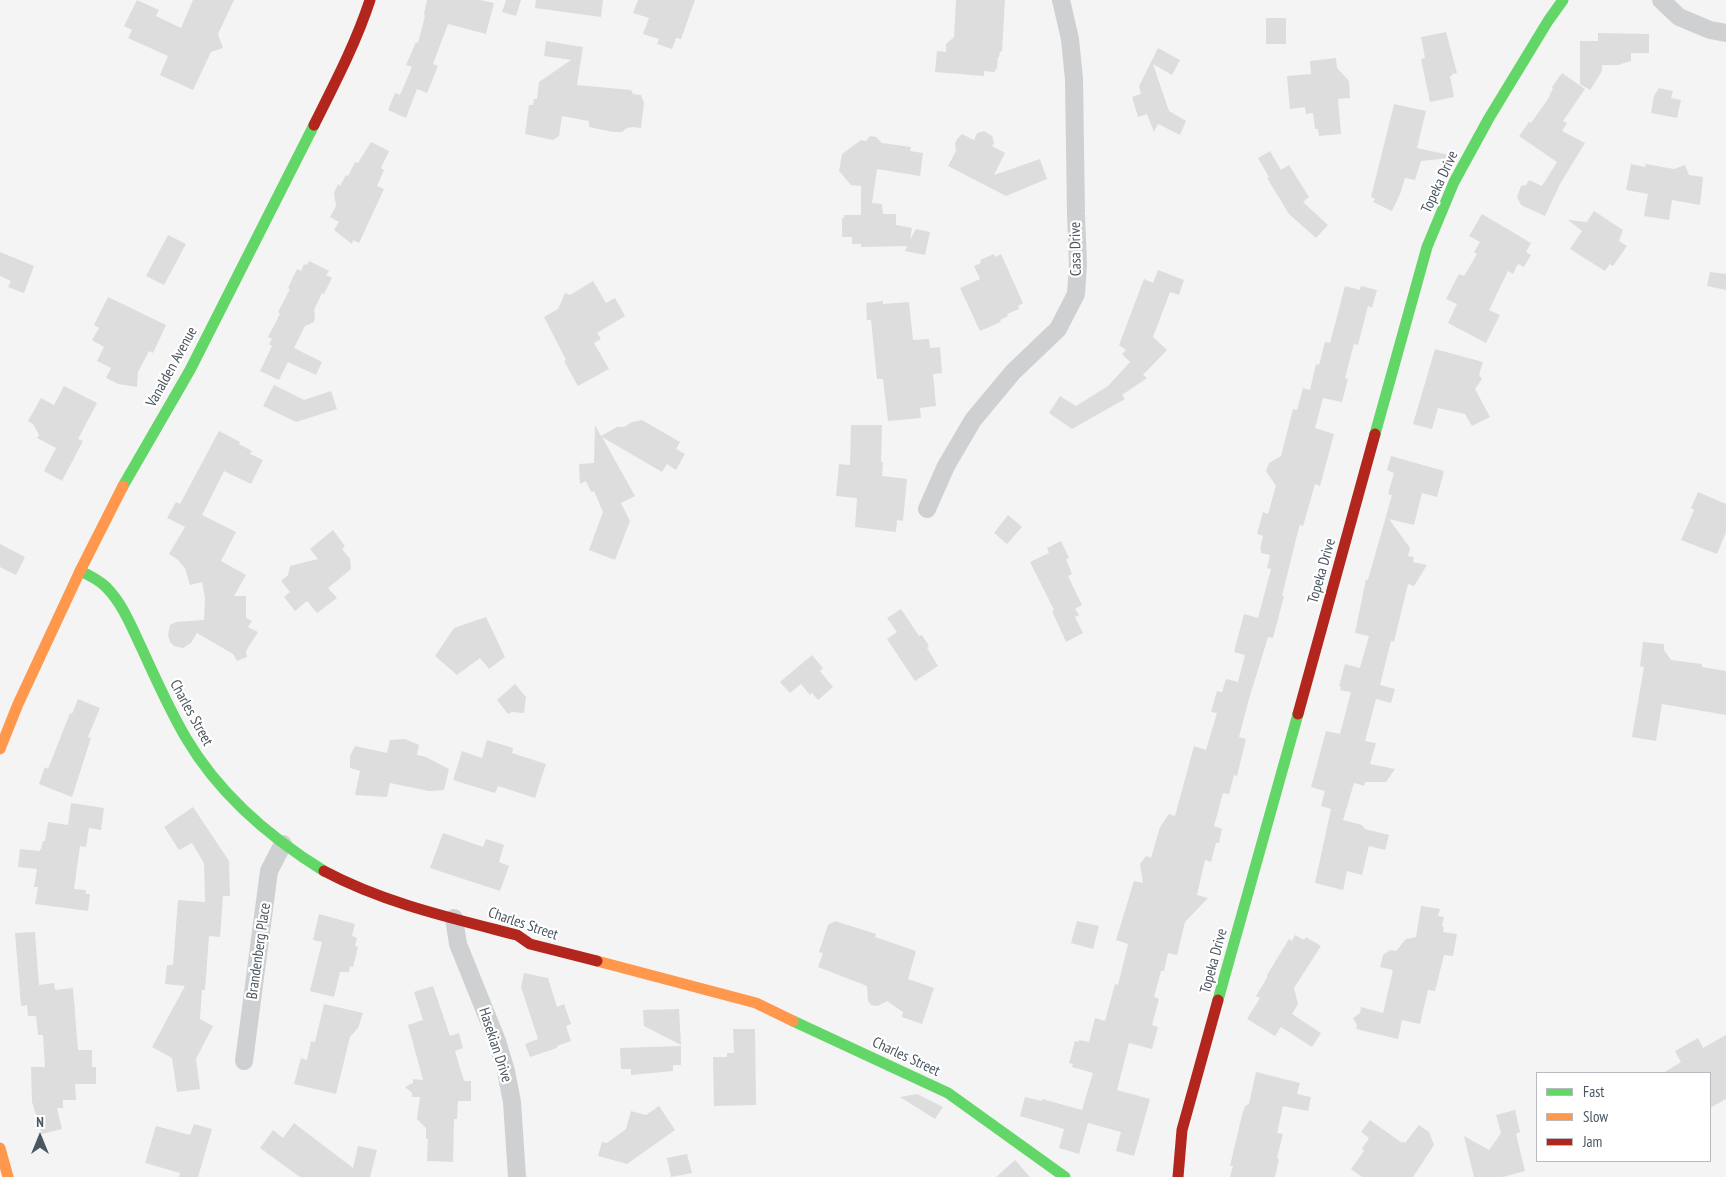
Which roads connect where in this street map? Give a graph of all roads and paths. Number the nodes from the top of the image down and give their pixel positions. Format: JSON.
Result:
{"nodes":[{"id":1,"x":370,"y":0,"type":"edge"},
{"id":2,"x":1061,"y":0,"type":"edge"},
{"id":3,"x":1563,"y":0,"type":"edge"},
{"id":4,"x":1661,"y":0,"type":"edge"},
{"id":5,"x":1726,"y":33,"type":"edge"},
{"id":6,"x":927,"y":509,"type":"dead end"},
{"id":7,"x":80,"y":570,"type":"junction"},
{"id":8,"x":2,"y":738,"type":"edge"},
{"id":9,"x":283,"y":844,"type":"junction"},
{"id":10,"x":454,"y":918,"type":"junction"},
{"id":11,"x":244,"y":1062,"type":"dead end"},
{"id":12,"x":0,"y":1148,"type":"edge"},
{"id":13,"x":8,"y":1177,"type":"edge"},
{"id":14,"x":517,"y":1177,"type":"edge"},
{"id":15,"x":1065,"y":1177,"type":"edge"},
{"id":16,"x":1178,"y":1177,"type":"edge"}],
"edges":[{"from":1,"to":7,"type":"street","name":"Vanalden Avenue"},
{"from":2,"to":6,"type":"street","name":"Casa Drive"},
{"from":3,"to":16,"type":"street","name":"Topeka Drive"},
{"from":4,"to":5,"type":"street"},
{"from":7,"to":8,"type":"street","name":"Vanalden Avenue"},
{"from":7,"to":9,"type":"street","name":"Charles Street"},
{"from":9,"to":10,"type":"street","name":"Charles Street"},
{"from":9,"to":11,"type":"street","name":"Brandenberg Place"},
{"from":10,"to":14,"type":"street","name":"Hasekian Drive"},
{"from":10,"to":15,"type":"street","name":"Charles Street"},
{"from":12,"to":13,"type":"street"}]}
